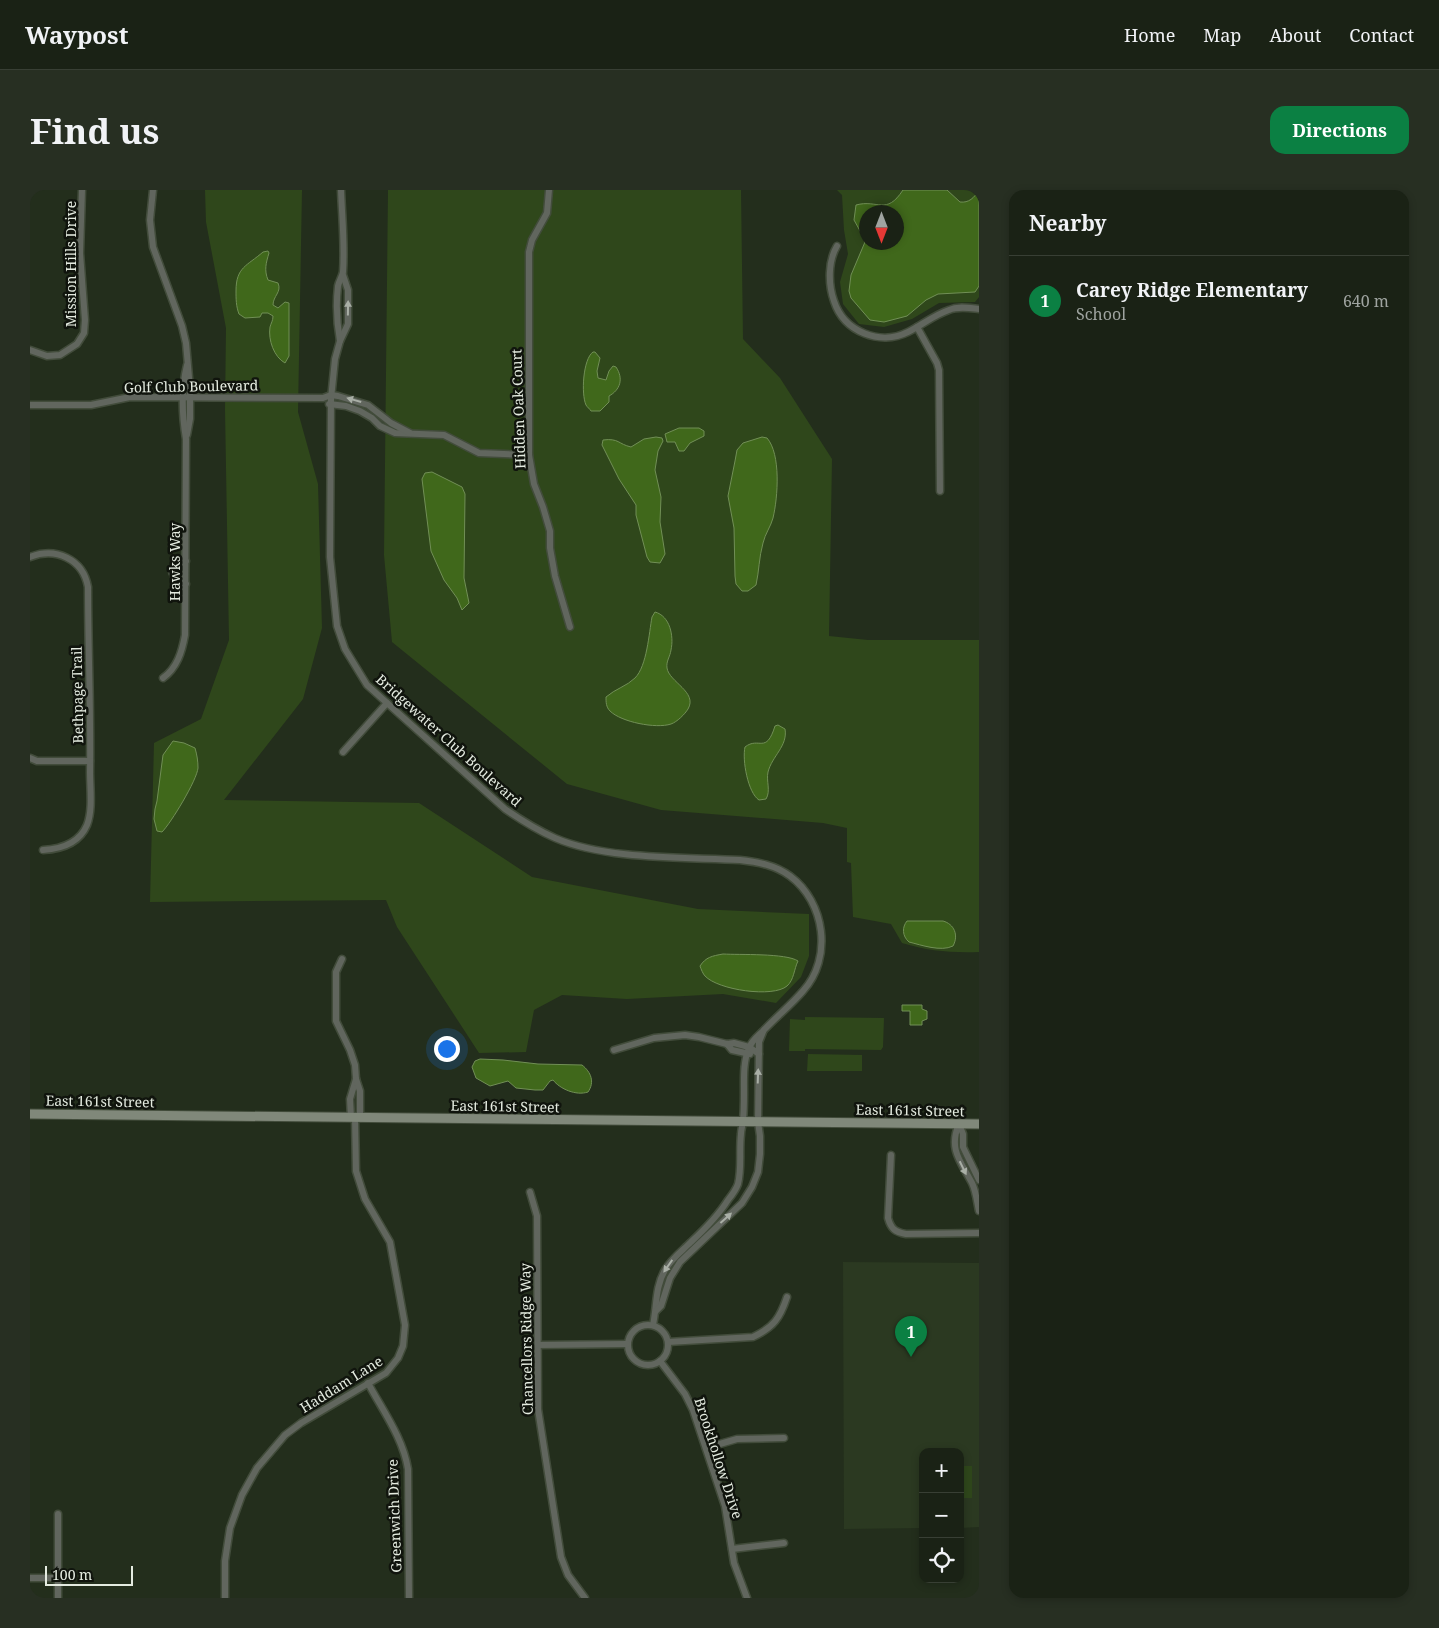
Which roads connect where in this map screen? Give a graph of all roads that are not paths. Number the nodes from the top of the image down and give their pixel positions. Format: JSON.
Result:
{"nodes":[{"id":1,"x":82,"y":190,"type":"edge"},
{"id":2,"x":153,"y":190,"type":"edge"},
{"id":3,"x":341,"y":190,"type":"edge"},
{"id":4,"x":549,"y":190,"type":"edge"},
{"id":5,"x":837,"y":246,"type":"dead end"},
{"id":6,"x":343,"y":275,"type":"junction"},
{"id":7,"x":979,"y":309,"type":"edge"},
{"id":8,"x":917,"y":327,"type":"junction"},
{"id":9,"x":340,"y":341,"type":"junction"},
{"id":10,"x":30,"y":350,"type":"edge"},
{"id":11,"x":331,"y":395,"type":"junction"},
{"id":12,"x":187,"y":397,"type":"junction"},
{"id":13,"x":322,"y":398,"type":"junction"},
{"id":14,"x":30,"y":405,"type":"edge"},
{"id":15,"x":331,"y":405,"type":"junction"},
{"id":16,"x":377,"y":412,"type":"junction"},
{"id":17,"x":372,"y":418,"type":"junction"},
{"id":18,"x":410,"y":433,"type":"junction"},
{"id":19,"x":529,"y":455,"type":"junction"},
{"id":20,"x":940,"y":491,"type":"dead end"},
{"id":21,"x":30,"y":557,"type":"edge"},
{"id":22,"x":186,"y":561,"type":"junction"},
{"id":23,"x":186,"y":584,"type":"junction"},
{"id":24,"x":570,"y":627,"type":"dead end"},
{"id":25,"x":163,"y":678,"type":"dead end"},
{"id":26,"x":387,"y":703,"type":"junction"},
{"id":27,"x":343,"y":752,"type":"dead end"},
{"id":28,"x":30,"y":758,"type":"edge"},
{"id":29,"x":90,"y":761,"type":"junction"},
{"id":30,"x":43,"y":850,"type":"dead end"},
{"id":31,"x":342,"y":959,"type":"dead end"},
{"id":32,"x":763,"y":1030,"type":"junction"},
{"id":33,"x":614,"y":1050,"type":"dead end"},
{"id":34,"x":748,"y":1050,"type":"junction"},
{"id":35,"x":759,"y":1054,"type":"junction"},
{"id":36,"x":356,"y":1079,"type":"junction"},
{"id":37,"x":30,"y":1114,"type":"edge"},
{"id":38,"x":355,"y":1118,"type":"junction"},
{"id":39,"x":743,"y":1122,"type":"junction"},
{"id":40,"x":758,"y":1122,"type":"junction"},
{"id":41,"x":959,"y":1124,"type":"junction"},
{"id":42,"x":979,"y":1124,"type":"edge"},
{"id":43,"x":891,"y":1155,"type":"dead end"},
{"id":44,"x":979,"y":1180,"type":"edge"},
{"id":45,"x":530,"y":1192,"type":"dead end"},
{"id":46,"x":979,"y":1210,"type":"edge"},
{"id":47,"x":979,"y":1233,"type":"edge"},
{"id":48,"x":787,"y":1297,"type":"dead end"},
{"id":49,"x":656,"y":1311,"type":"junction"},
{"id":50,"x":653,"y":1325,"type":"junction"},
{"id":51,"x":668,"y":1342,"type":"junction"},
{"id":52,"x":628,"y":1344,"type":"junction"},
{"id":53,"x":538,"y":1345,"type":"junction"},
{"id":54,"x":660,"y":1361,"type":"junction"},
{"id":55,"x":368,"y":1383,"type":"junction"},
{"id":56,"x":784,"y":1438,"type":"dead end"},
{"id":57,"x":706,"y":1448,"type":"junction"},
{"id":58,"x":58,"y":1514,"type":"dead end"},
{"id":59,"x":784,"y":1542,"type":"dead end"},
{"id":60,"x":732,"y":1549,"type":"junction"},
{"id":61,"x":30,"y":1578,"type":"edge"},
{"id":62,"x":58,"y":1578,"type":"junction"},
{"id":63,"x":58,"y":1598,"type":"edge"},
{"id":64,"x":225,"y":1598,"type":"edge"},
{"id":65,"x":408,"y":1598,"type":"edge"},
{"id":66,"x":585,"y":1598,"type":"edge"},
{"id":67,"x":747,"y":1598,"type":"edge"}],
"edges":[{"from":1,"to":10,"type":"street","name":"Mission Hills Drive"},
{"from":2,"to":12,"type":"street","name":"Hawks Way"},
{"from":3,"to":6,"type":"street","name":"Bridgewater Club Boulevard"},
{"from":4,"to":19,"type":"street","name":"Hidden Oak Court"},
{"from":5,"to":8,"type":"street"},
{"from":6,"to":9,"type":"street","name":"Bridgewater Club Boulevard"},
{"from":9,"to":6,"type":"street","name":"Bridgewater Club Boulevard","one_way":true},
{"from":7,"to":8,"type":"street"},
{"from":8,"to":20,"type":"street"},
{"from":9,"to":11,"type":"street","name":"Bridgewater Club Boulevard"},
{"from":11,"to":13,"type":"street","name":"Golf Club Boulevard"},
{"from":11,"to":15,"type":"street","name":"Bridgewater Club Boulevard"},
{"from":16,"to":11,"type":"street","one_way":true},
{"from":12,"to":13,"type":"street","name":"Golf Club Boulevard"},
{"from":12,"to":14,"type":"street","name":"Golf Club Boulevard"},
{"from":12,"to":22,"type":"street","name":"Hawks Way"},
{"from":13,"to":15,"type":"street"},
{"from":15,"to":17,"type":"street"},
{"from":15,"to":26,"type":"street","name":"Bridgewater Club Boulevard"},
{"from":16,"to":17,"type":"street"},
{"from":16,"to":18,"type":"street"},
{"from":17,"to":18,"type":"street"},
{"from":18,"to":19,"type":"street"},
{"from":19,"to":24,"type":"street","name":"Hidden Oak Court"},
{"from":21,"to":29,"type":"street","name":"Bethpage Trail"},
{"from":22,"to":23,"type":"street","name":"Hawks Way"},
{"from":22,"to":23,"type":"street"},
{"from":23,"to":25,"type":"street","name":"Hawks Way"},
{"from":26,"to":27,"type":"street"},
{"from":26,"to":32,"type":"street","name":"Bridgewater Club Boulevard"},
{"from":28,"to":29,"type":"street"},
{"from":29,"to":30,"type":"street","name":"Bethpage Trail"},
{"from":31,"to":36,"type":"street"},
{"from":32,"to":34,"type":"street","name":"Bridgewater Club Boulevard"},
{"from":32,"to":35,"type":"street"},
{"from":33,"to":34,"type":"street"},
{"from":34,"to":35,"type":"street"},
{"from":34,"to":39,"type":"street"},
{"from":40,"to":35,"type":"street","one_way":true},
{"from":36,"to":38,"type":"street"},
{"from":36,"to":38,"type":"street"},
{"from":37,"to":38,"type":"street","name":"East 161st Street"},
{"from":38,"to":39,"type":"street","name":"East 161st Street"},
{"from":38,"to":55,"type":"street","name":"Haddam Lane"},
{"from":39,"to":40,"type":"street","name":"East 161st Street"},
{"from":39,"to":49,"type":"street","one_way":true},
{"from":40,"to":41,"type":"street","name":"East 161st Street"},
{"from":49,"to":40,"type":"street","one_way":true},
{"from":41,"to":42,"type":"street","name":"East 161st Street"},
{"from":41,"to":44,"type":"street"},
{"from":41,"to":46,"type":"street","one_way":true},
{"from":43,"to":47,"type":"street"},
{"from":45,"to":53,"type":"street","name":"Chancellors Ridge Way"},
{"from":48,"to":51,"type":"street"},
{"from":49,"to":50,"type":"street"},
{"from":50,"to":51,"type":"street"},
{"from":50,"to":52,"type":"street"},
{"from":51,"to":54,"type":"street"},
{"from":52,"to":53,"type":"street"},
{"from":52,"to":54,"type":"street"},
{"from":53,"to":66,"type":"street","name":"Chancellors Ridge Way"},
{"from":54,"to":57,"type":"street","name":"Brookhollow Drive"},
{"from":55,"to":64,"type":"street","name":"Haddam Lane"},
{"from":55,"to":65,"type":"street","name":"Greenwich Drive"},
{"from":56,"to":57,"type":"street"},
{"from":57,"to":60,"type":"street","name":"Brookhollow Drive"},
{"from":58,"to":62,"type":"street"},
{"from":59,"to":60,"type":"street"},
{"from":60,"to":67,"type":"street","name":"Brookhollow Drive"},
{"from":61,"to":62,"type":"street"},
{"from":62,"to":63,"type":"street"}]}
